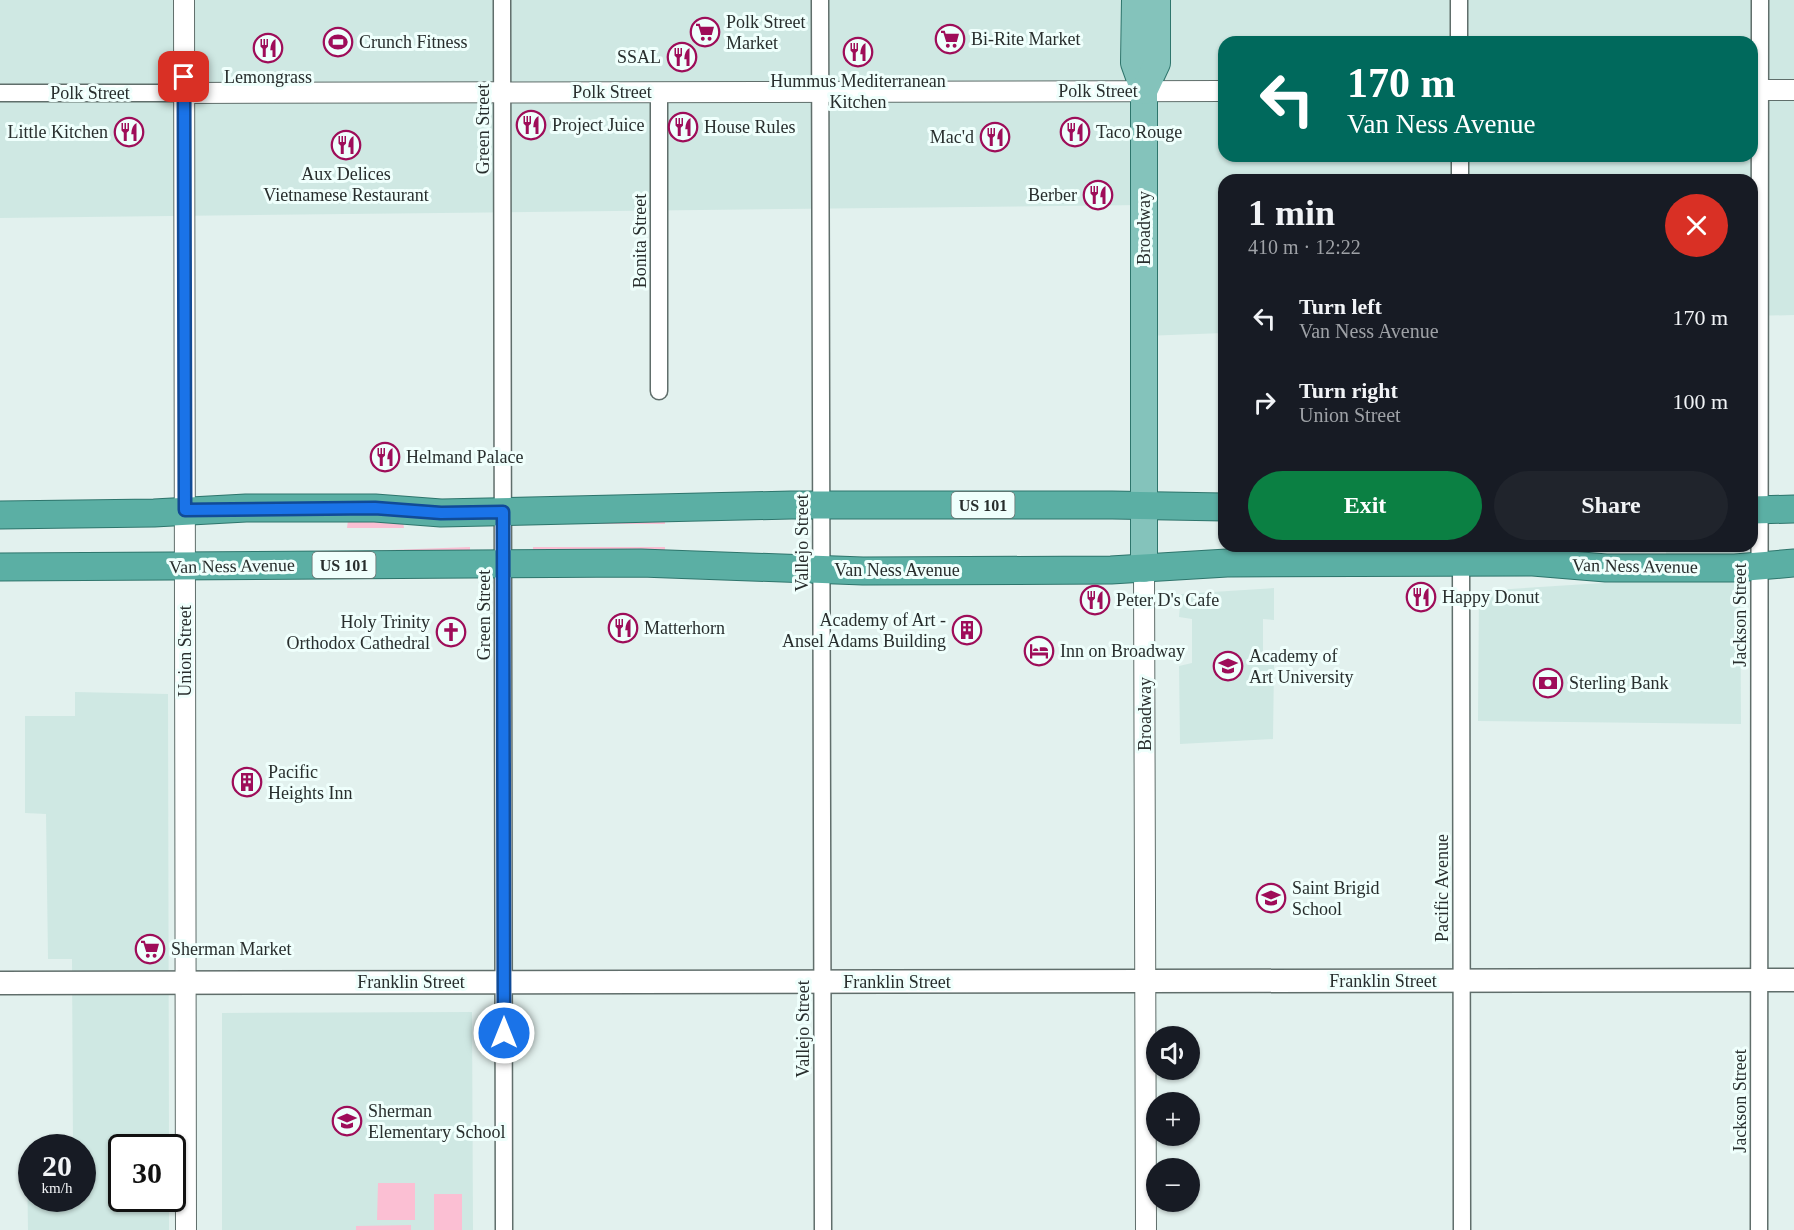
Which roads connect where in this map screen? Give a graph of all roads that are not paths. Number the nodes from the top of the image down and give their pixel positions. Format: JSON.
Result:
{"nodes":[{"id":1,"x":184,"y":0,"type":"edge"},
{"id":2,"x":502,"y":0,"type":"edge"},
{"id":3,"x":820,"y":0,"type":"edge"},
{"id":4,"x":1135,"y":0,"type":"edge"},
{"id":5,"x":1157,"y":0,"type":"edge"},
{"id":6,"x":1459,"y":0,"type":"edge"},
{"id":7,"x":1760,"y":0,"type":"edge"},
{"id":8,"x":1459,"y":36,"type":"edge"},
{"id":9,"x":1758,"y":45,"type":"edge"},
{"id":10,"x":1758,"y":90,"type":"edge"},
{"id":11,"x":1794,"y":90,"type":"edge"},
{"id":12,"x":1144,"y":91,"type":"junction"},
{"id":13,"x":1218,"y":91,"type":"edge"},
{"id":14,"x":502,"y":92,"type":"junction"},
{"id":15,"x":659,"y":92,"type":"junction"},
{"id":16,"x":820,"y":92,"type":"junction"},
{"id":17,"x":0,"y":93,"type":"edge"},
{"id":18,"x":185,"y":93,"type":"junction"},
{"id":19,"x":659,"y":391,"type":"dead end"},
{"id":20,"x":1144,"y":505,"type":"junction"},
{"id":21,"x":821,"y":506,"type":"junction"},
{"id":22,"x":1218,"y":507,"type":"edge"},
{"id":23,"x":1794,"y":509,"type":"edge"},
{"id":24,"x":185,"y":510,"type":"junction"},
{"id":25,"x":1758,"y":510,"type":"edge"},
{"id":26,"x":503,"y":512,"type":"junction"},
{"id":27,"x":0,"y":515,"type":"edge"},
{"id":28,"x":1758,"y":547,"type":"edge"},
{"id":29,"x":1461,"y":554,"type":"edge"},
{"id":30,"x":1794,"y":562,"type":"edge"},
{"id":31,"x":503,"y":564,"type":"junction"},
{"id":32,"x":1759,"y":565,"type":"junction"},
{"id":33,"x":0,"y":567,"type":"edge"},
{"id":34,"x":185,"y":567,"type":"junction"},
{"id":35,"x":822,"y":569,"type":"junction"},
{"id":36,"x":1144,"y":569,"type":"junction"},
{"id":37,"x":1760,"y":980,"type":"junction"},
{"id":38,"x":1794,"y":980,"type":"edge"},
{"id":39,"x":1145,"y":981,"type":"junction"},
{"id":40,"x":1461,"y":981,"type":"junction"},
{"id":41,"x":504,"y":982,"type":"junction"},
{"id":42,"x":822,"y":982,"type":"junction"},
{"id":43,"x":0,"y":983,"type":"edge"},
{"id":44,"x":186,"y":983,"type":"junction"},
{"id":45,"x":186,"y":1230,"type":"edge"},
{"id":46,"x":504,"y":1230,"type":"edge"},
{"id":47,"x":823,"y":1230,"type":"edge"},
{"id":48,"x":1146,"y":1230,"type":"edge"},
{"id":49,"x":1462,"y":1230,"type":"edge"},
{"id":50,"x":1759,"y":1230,"type":"edge"}],
"edges":[{"from":1,"to":18,"type":"street","name":"Union Street"},
{"from":2,"to":14,"type":"street","name":"Green Street"},
{"from":3,"to":16,"type":"street","name":"Vallejo Street"},
{"from":4,"to":12,"type":"main road","name":"Broadway"},
{"from":5,"to":12,"type":"main road","name":"Broadway"},
{"from":6,"to":8,"type":"street"},
{"from":7,"to":9,"type":"street","name":"Jackson Street"},
{"from":10,"to":11,"type":"street"},
{"from":12,"to":13,"type":"street","name":"Polk Street"},
{"from":12,"to":16,"type":"street","name":"Polk Street"},
{"from":12,"to":20,"type":"main road","name":"Broadway"},
{"from":14,"to":15,"type":"street","name":"Polk Street"},
{"from":14,"to":18,"type":"street","name":"Polk Street"},
{"from":14,"to":26,"type":"street","name":"Green Street"},
{"from":15,"to":16,"type":"street","name":"Polk Street"},
{"from":15,"to":19,"type":"street","name":"Bonita Street"},
{"from":16,"to":21,"type":"street","name":"Vallejo Street"},
{"from":17,"to":18,"type":"street","name":"Polk Street"},
{"from":18,"to":24,"type":"street","name":"Union Street"},
{"from":20,"to":21,"type":"highway","number":"US 101"},
{"from":20,"to":22,"type":"highway","number":"US 101"},
{"from":20,"to":36,"type":"main road","name":"Broadway"},
{"from":21,"to":26,"type":"highway","number":"US 101"},
{"from":21,"to":35,"type":"street","name":"Vallejo Street"},
{"from":23,"to":25,"type":"highway"},
{"from":24,"to":26,"type":"highway","number":"US 101"},
{"from":24,"to":27,"type":"highway","number":"US 101"},
{"from":24,"to":34,"type":"street","name":"Union Street"},
{"from":26,"to":31,"type":"street","name":"Green Street"},
{"from":28,"to":32,"type":"street","name":"Jackson Street"},
{"from":29,"to":32,"type":"highway","name":"Van Ness Avenue","number":"US 101"},
{"from":29,"to":36,"type":"highway","name":"Van Ness Avenue","number":"US 101"},
{"from":29,"to":40,"type":"street","name":"Pacific Avenue"},
{"from":30,"to":32,"type":"highway","name":"Van Ness Avenue","number":"US 101"},
{"from":31,"to":34,"type":"highway","name":"Van Ness Avenue","number":"US 101"},
{"from":31,"to":35,"type":"highway","name":"Van Ness Avenue","number":"US 101"},
{"from":31,"to":41,"type":"street","name":"Green Street"},
{"from":32,"to":37,"type":"street","name":"Jackson Street"},
{"from":33,"to":34,"type":"highway","name":"Van Ness Avenue","number":"US 101"},
{"from":34,"to":44,"type":"street","name":"Union Street"},
{"from":35,"to":36,"type":"highway","name":"Van Ness Avenue","number":"US 101"},
{"from":35,"to":42,"type":"street","name":"Vallejo Street"},
{"from":36,"to":39,"type":"street","name":"Broadway"},
{"from":37,"to":38,"type":"main road","name":"Franklin Street"},
{"from":37,"to":40,"type":"main road","name":"Franklin Street"},
{"from":37,"to":50,"type":"street","name":"Jackson Street"},
{"from":39,"to":40,"type":"main road","name":"Franklin Street"},
{"from":39,"to":42,"type":"main road","name":"Franklin Street"},
{"from":39,"to":48,"type":"street","name":"Broadway"},
{"from":40,"to":49,"type":"street","name":"Pacific Avenue"},
{"from":41,"to":42,"type":"main road","name":"Franklin Street"},
{"from":41,"to":44,"type":"main road","name":"Franklin Street"},
{"from":41,"to":46,"type":"street","name":"Green Street"},
{"from":42,"to":47,"type":"street","name":"Vallejo Street"},
{"from":43,"to":44,"type":"main road","name":"Franklin Street"},
{"from":44,"to":45,"type":"street","name":"Union Street"}]}
